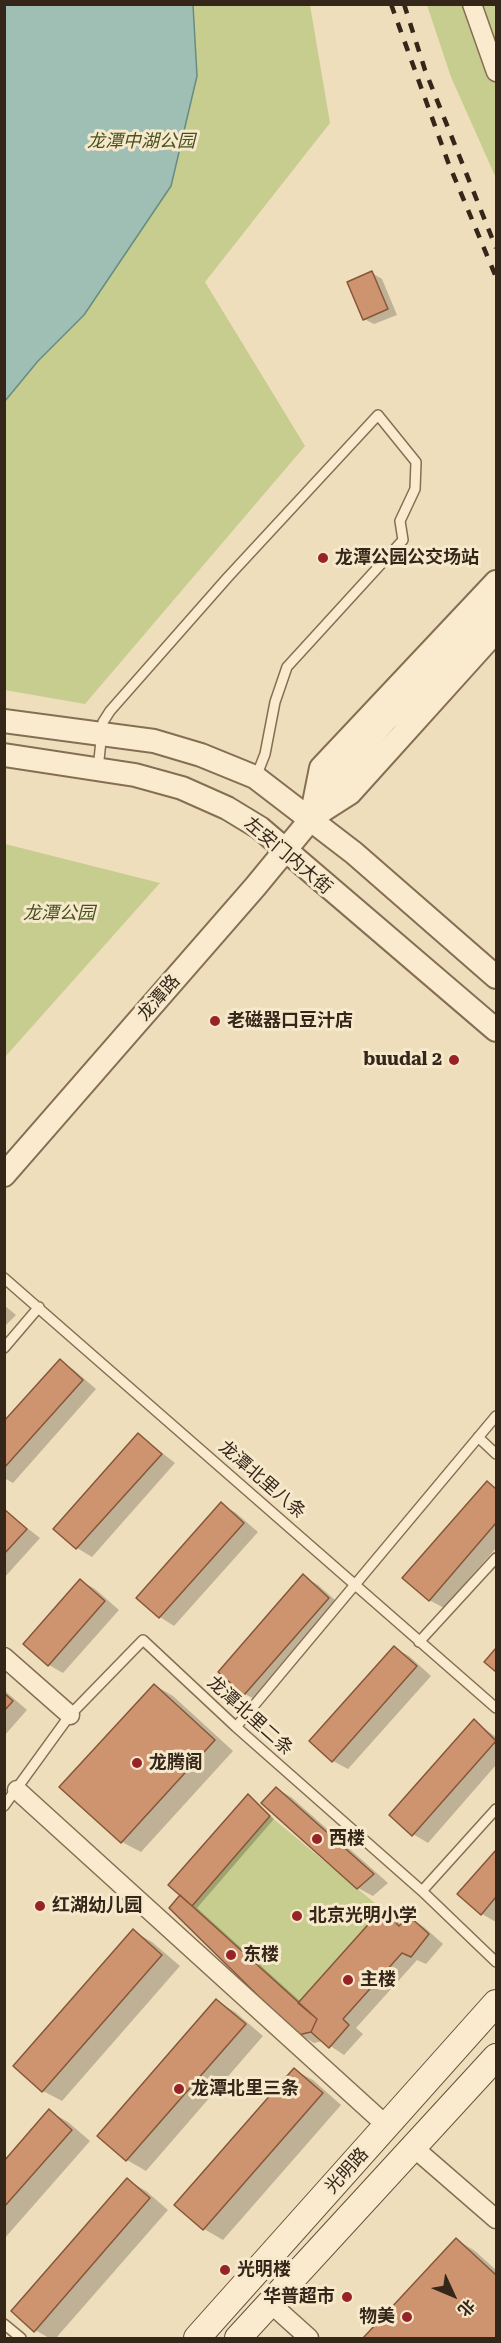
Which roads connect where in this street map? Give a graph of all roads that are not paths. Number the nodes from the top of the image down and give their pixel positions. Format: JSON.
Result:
{"nodes":[{"id":1,"x":472,"y":4,"type":"edge"},
{"id":2,"x":496,"y":72,"type":"edge"},
{"id":3,"x":496,"y":582,"type":"edge"},
{"id":4,"x":496,"y":607,"type":"edge"},
{"id":5,"x":496,"y":631,"type":"edge"},
{"id":6,"x":496,"y":655,"type":"edge"},
{"id":7,"x":4,"y":721,"type":"edge"},
{"id":8,"x":101,"y":736,"type":"junction"},
{"id":9,"x":4,"y":755,"type":"edge"},
{"id":10,"x":98,"y":769,"type":"junction"},
{"id":11,"x":255,"y":777,"type":"junction"},
{"id":12,"x":311,"y":819,"type":"junction"},
{"id":13,"x":285,"y":850,"type":"junction"},
{"id":14,"x":496,"y":976,"type":"edge"},
{"id":15,"x":496,"y":1030,"type":"edge"},
{"id":16,"x":4,"y":1175,"type":"edge"},
{"id":17,"x":4,"y":1278,"type":"edge"},
{"id":18,"x":39,"y":1307,"type":"junction"},
{"id":19,"x":4,"y":1348,"type":"edge"},
{"id":20,"x":496,"y":1416,"type":"edge"},
{"id":21,"x":478,"y":1437,"type":"junction"},
{"id":22,"x":496,"y":1454,"type":"edge"},
{"id":23,"x":496,"y":1558,"type":"edge"},
{"id":24,"x":355,"y":1582,"type":"junction"},
{"id":25,"x":419,"y":1642,"type":"junction"},
{"id":26,"x":4,"y":1657,"type":"edge"},
{"id":27,"x":496,"y":1708,"type":"edge"},
{"id":28,"x":70,"y":1714,"type":"junction"},
{"id":29,"x":236,"y":1727,"type":"junction"},
{"id":30,"x":17,"y":1790,"type":"junction"},
{"id":31,"x":4,"y":1806,"type":"edge"},
{"id":32,"x":496,"y":1809,"type":"edge"},
{"id":33,"x":422,"y":1891,"type":"junction"},
{"id":34,"x":496,"y":1962,"type":"edge"},
{"id":35,"x":496,"y":2003,"type":"edge"},
{"id":36,"x":496,"y":2057,"type":"edge"},
{"id":37,"x":387,"y":2126,"type":"junction"},
{"id":38,"x":413,"y":2147,"type":"junction"},
{"id":39,"x":496,"y":2220,"type":"edge"},
{"id":40,"x":270,"y":2303,"type":"junction"},
{"id":41,"x":4,"y":2324,"type":"edge"},
{"id":42,"x":21,"y":2338,"type":"edge"},
{"id":43,"x":196,"y":2338,"type":"edge"},
{"id":44,"x":238,"y":2338,"type":"edge"},
{"id":45,"x":309,"y":2338,"type":"edge"}],
"edges":[{"from":1,"to":2,"type":"street"},
{"from":3,"to":12,"type":"street","name":"龙潭路"},
{"from":4,"to":12,"type":"street","name":"龙潭路"},
{"from":5,"to":12,"type":"street","name":"龙潭路"},
{"from":6,"to":12,"type":"street","name":"龙潭路"},
{"from":7,"to":8,"type":"street"},
{"from":8,"to":10,"type":"lane"},
{"from":8,"to":11,"type":"street"},
{"from":8,"to":11,"type":"lane"},
{"from":9,"to":10,"type":"street","name":"左安门内大街"},
{"from":10,"to":13,"type":"street","name":"左安门内大街"},
{"from":11,"to":12,"type":"street"},
{"from":12,"to":13,"type":"street","name":"龙潭路"},
{"from":12,"to":14,"type":"street"},
{"from":13,"to":15,"type":"street","name":"左安门内大街"},
{"from":13,"to":16,"type":"street","name":"龙潭路"},
{"from":17,"to":18,"type":"lane","name":"龙潭北里八条"},
{"from":18,"to":19,"type":"lane"},
{"from":18,"to":24,"type":"lane","name":"龙潭北里八条"},
{"from":20,"to":21,"type":"lane"},
{"from":21,"to":22,"type":"lane"},
{"from":21,"to":24,"type":"lane"},
{"from":23,"to":25,"type":"lane"},
{"from":24,"to":25,"type":"lane","name":"龙潭北里八条"},
{"from":24,"to":29,"type":"lane"},
{"from":25,"to":27,"type":"lane","name":"龙潭北里八条"},
{"from":26,"to":28,"type":"street"},
{"from":28,"to":29,"type":"lane","name":"龙潭北里二条"},
{"from":28,"to":30,"type":"lane","name":"龙潭北里二条"},
{"from":29,"to":33,"type":"lane","name":"龙潭北里二条"},
{"from":30,"to":31,"type":"lane","name":"龙潭北里二条"},
{"from":30,"to":37,"type":"street"},
{"from":32,"to":33,"type":"lane"},
{"from":33,"to":34,"type":"lane","name":"龙潭北里二条"},
{"from":35,"to":37,"type":"main road","name":"光明路"},
{"from":36,"to":38,"type":"main road","name":"光明路"},
{"from":37,"to":43,"type":"main road","name":"光明路"},
{"from":38,"to":39,"type":"street"},
{"from":38,"to":40,"type":"main road","name":"光明路"},
{"from":40,"to":44,"type":"main road","name":"光明路"},
{"from":40,"to":45,"type":"street"},
{"from":41,"to":42,"type":"lane"}]}
